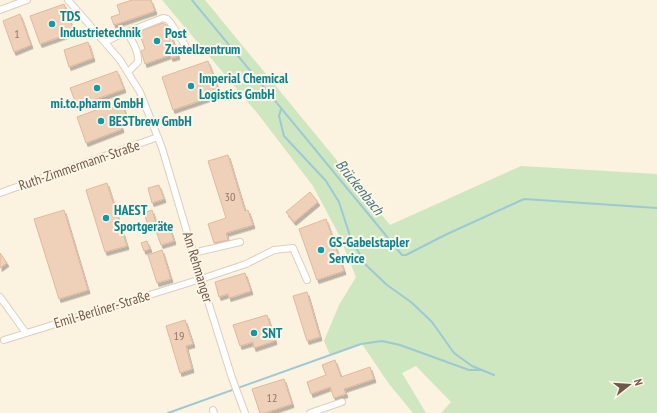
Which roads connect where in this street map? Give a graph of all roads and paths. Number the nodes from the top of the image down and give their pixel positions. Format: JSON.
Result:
{"nodes":[{"id":1,"x":27,"y":0,"type":"edge"},
{"id":2,"x":68,"y":0,"type":"edge"},
{"id":3,"x":0,"y":10,"type":"edge"},
{"id":4,"x":127,"y":32,"type":"junction"},
{"id":5,"x":105,"y":42,"type":"junction"},
{"id":6,"x":185,"y":45,"type":"dead end"},
{"id":7,"x":128,"y":72,"type":"junction"},
{"id":8,"x":158,"y":137,"type":"junction"},
{"id":9,"x":0,"y":192,"type":"edge"},
{"id":10,"x":240,"y":242,"type":"dead end"},
{"id":11,"x":193,"y":253,"type":"junction"},
{"id":12,"x":201,"y":279,"type":"junction"},
{"id":13,"x":307,"y":280,"type":"dead end"},
{"id":14,"x":0,"y":297,"type":"edge"},
{"id":15,"x":26,"y":333,"type":"junction"},
{"id":16,"x":4,"y":340,"type":"dead end"},
{"id":17,"x":342,"y":402,"type":"dead end"},
{"id":18,"x":245,"y":413,"type":"edge"},
{"id":19,"x":310,"y":413,"type":"edge"}],
"edges":[{"from":1,"to":3,"type":"street"},
{"from":2,"to":5,"type":"street","name":"Am Rehmanger"},
{"from":4,"to":5,"type":"street"},
{"from":4,"to":6,"type":"street"},
{"from":4,"to":7,"type":"street"},
{"from":5,"to":7,"type":"street","name":"Am Rehmanger"},
{"from":7,"to":8,"type":"street","name":"Am Rehmanger"},
{"from":8,"to":9,"type":"street","name":"Ruth-Zimmermann-Straße"},
{"from":8,"to":11,"type":"street","name":"Am Rehmanger"},
{"from":10,"to":11,"type":"street"},
{"from":11,"to":12,"type":"street","name":"Am Rehmanger"},
{"from":12,"to":13,"type":"street","name":"Emil-Berliner-Straße"},
{"from":12,"to":15,"type":"street","name":"Emil-Berliner-Straße"},
{"from":12,"to":18,"type":"street","name":"Am Rehmanger"},
{"from":14,"to":15,"type":"street"},
{"from":15,"to":16,"type":"street","name":"Emil-Berliner-Straße"},
{"from":17,"to":19,"type":"street"}]}
